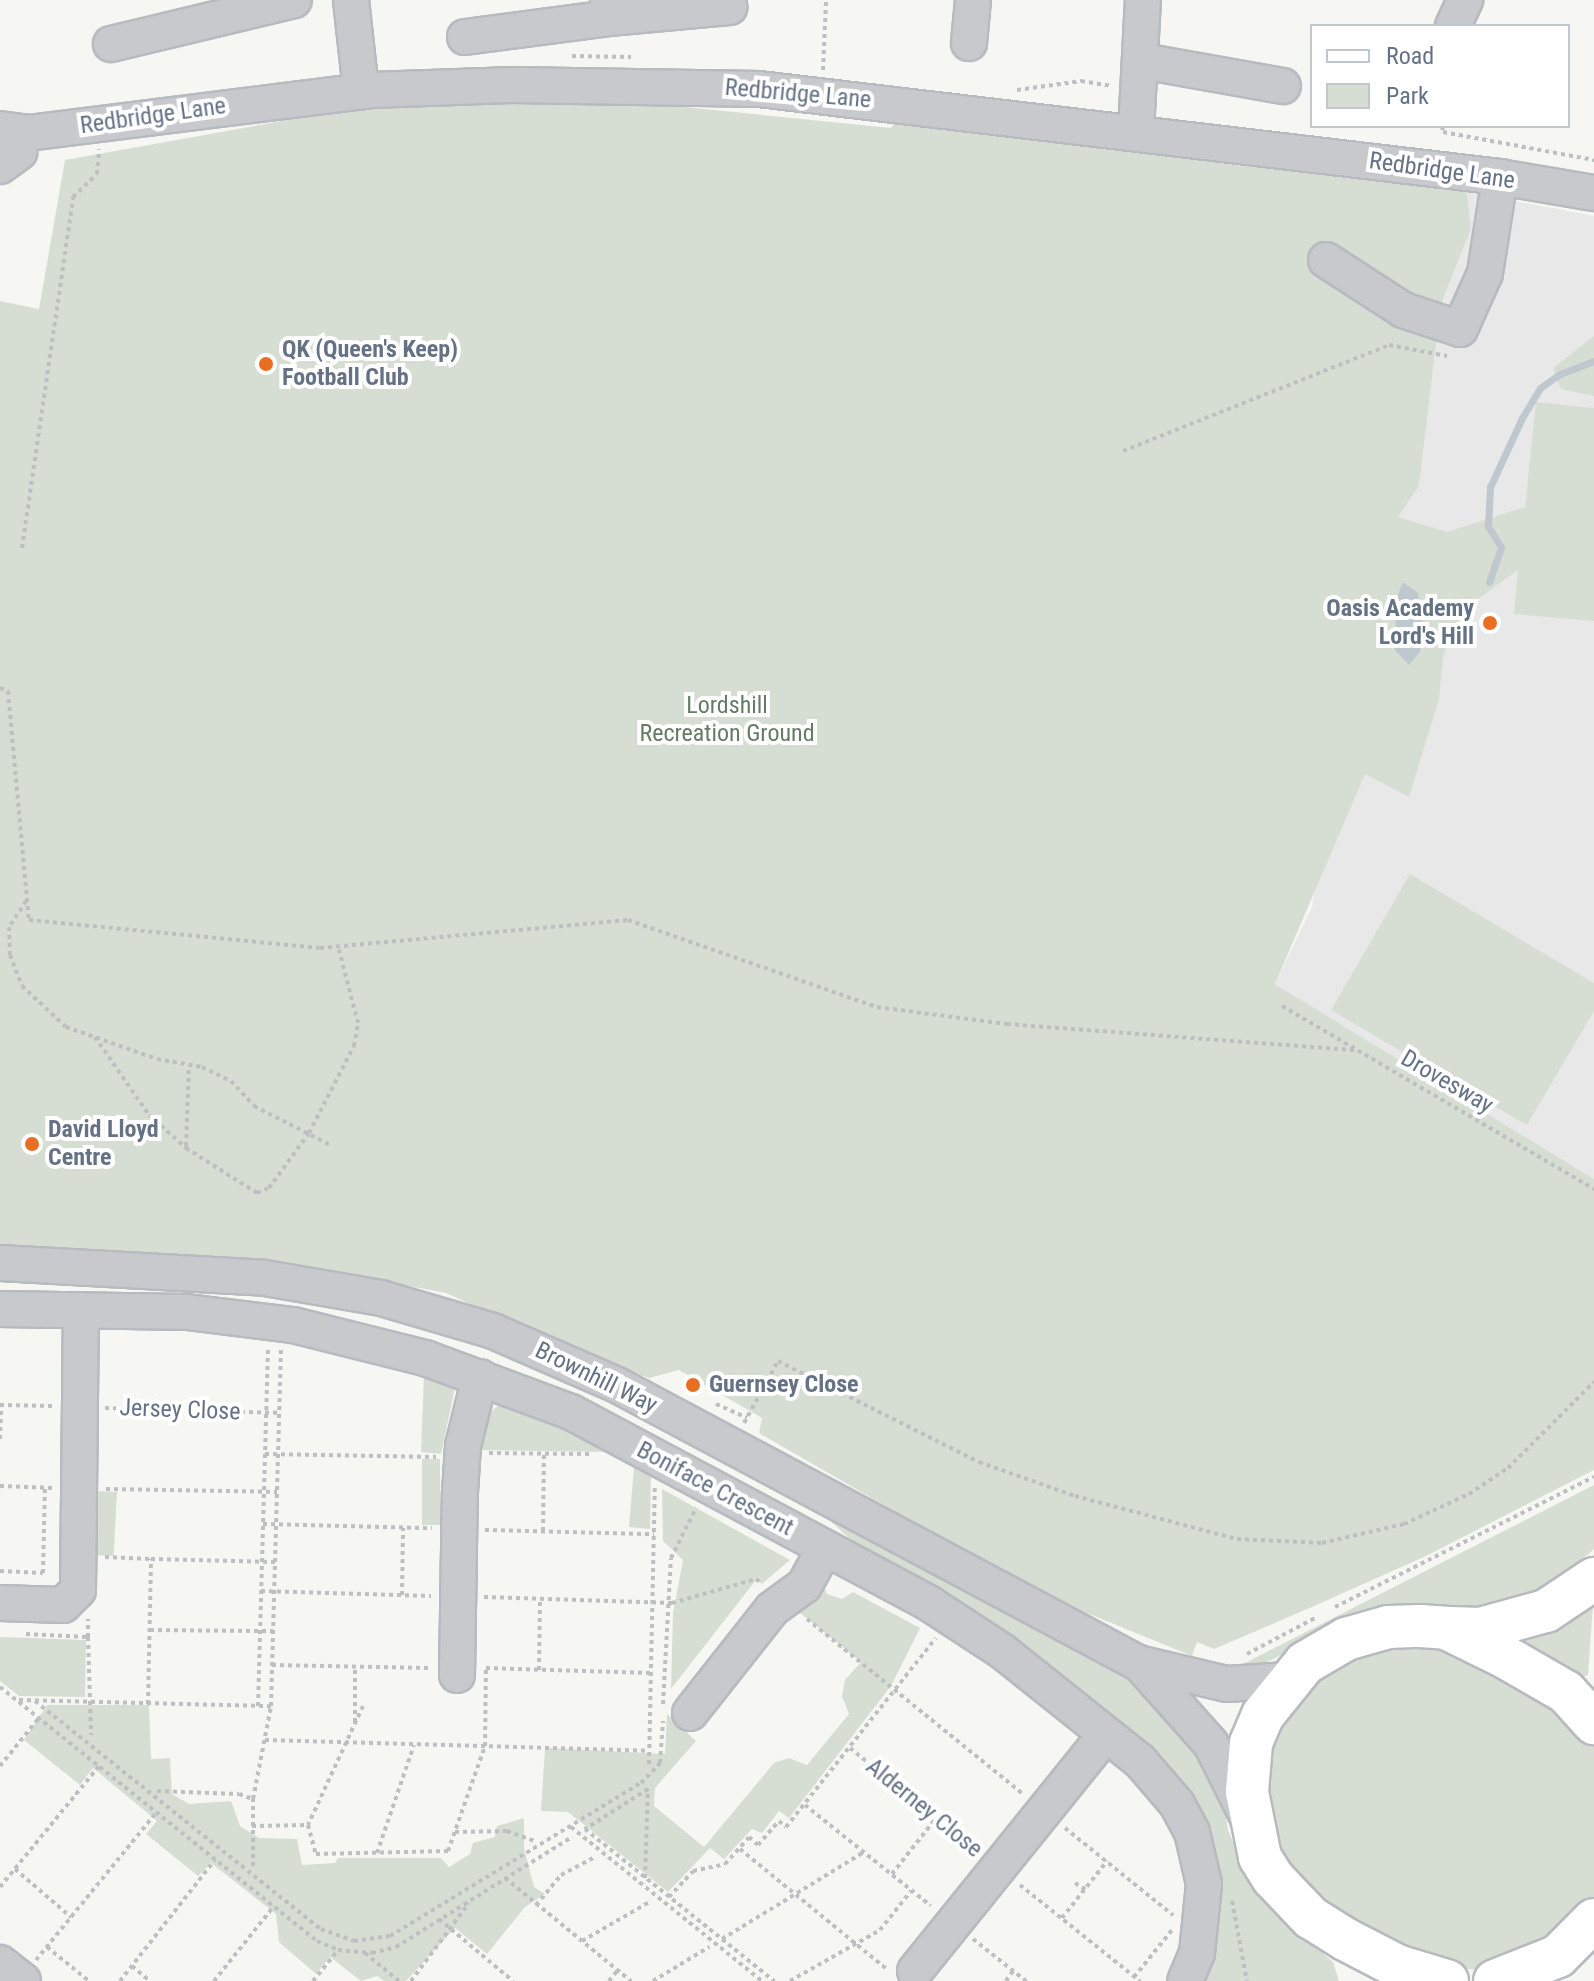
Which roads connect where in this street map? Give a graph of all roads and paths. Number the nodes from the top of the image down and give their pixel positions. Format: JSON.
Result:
{"nodes":[{"id":1,"x":294,"y":0,"type":"edge"},
{"id":2,"x":351,"y":0,"type":"edge"},
{"id":3,"x":728,"y":0,"type":"edge"},
{"id":4,"x":826,"y":0,"type":"edge"},
{"id":5,"x":973,"y":0,"type":"edge"},
{"id":6,"x":1143,"y":0,"type":"edge"},
{"id":7,"x":1465,"y":0,"type":"edge"},
{"id":8,"x":608,"y":9,"type":"edge"},
{"id":9,"x":1454,"y":24,"type":"edge"},
{"id":10,"x":465,"y":37,"type":"dead end"},
{"id":11,"x":969,"y":43,"type":"dead end"},
{"id":12,"x":111,"y":44,"type":"dead end"},
{"id":13,"x":1142,"y":61,"type":"junction"},
{"id":14,"x":823,"y":71,"type":"dead end"},
{"id":15,"x":1283,"y":86,"type":"dead end"},
{"id":16,"x":361,"y":91,"type":"junction"},
{"id":17,"x":99,"y":123,"type":"junction"},
{"id":18,"x":1442,"y":128,"type":"edge"},
{"id":19,"x":1136,"y":132,"type":"junction"},
{"id":20,"x":6,"y":149,"type":"edge"},
{"id":21,"x":1594,"y":160,"type":"edge"},
{"id":22,"x":1500,"y":177,"type":"junction"},
{"id":23,"x":1594,"y":193,"type":"edge"},
{"id":24,"x":1326,"y":260,"type":"dead end"},
{"id":25,"x":1451,"y":356,"type":"dead end"},
{"id":26,"x":1123,"y":451,"type":"dead end"},
{"id":27,"x":22,"y":548,"type":"dead end"},
{"id":28,"x":0,"y":688,"type":"edge"},
{"id":29,"x":27,"y":899,"type":"junction"},
{"id":30,"x":338,"y":946,"type":"junction"},
{"id":31,"x":1282,"y":1006,"type":"dead end"},
{"id":32,"x":95,"y":1037,"type":"junction"},
{"id":33,"x":1356,"y":1050,"type":"junction"},
{"id":34,"x":189,"y":1065,"type":"junction"},
{"id":35,"x":309,"y":1133,"type":"junction"},
{"id":36,"x":332,"y":1146,"type":"dead end"},
{"id":37,"x":186,"y":1148,"type":"junction"},
{"id":38,"x":1594,"y":1189,"type":"edge"},
{"id":39,"x":0,"y":1263,"type":"edge"},
{"id":40,"x":0,"y":1309,"type":"edge"},
{"id":41,"x":81,"y":1310,"type":"junction"},
{"id":42,"x":275,"y":1323,"type":"junction"},
{"id":43,"x":480,"y":1377,"type":"junction"},
{"id":44,"x":1594,"y":1382,"type":"edge"},
{"id":45,"x":712,"y":1403,"type":"dead end"},
{"id":46,"x":0,"y":1405,"type":"edge"},
{"id":47,"x":80,"y":1407,"type":"junction"},
{"id":48,"x":266,"y":1413,"type":"junction"},
{"id":49,"x":279,"y":1413,"type":"junction"},
{"id":50,"x":0,"y":1439,"type":"edge"},
{"id":51,"x":544,"y":1453,"type":"junction"},
{"id":52,"x":265,"y":1454,"type":"junction"},
{"id":53,"x":600,"y":1454,"type":"dead end"},
{"id":54,"x":278,"y":1455,"type":"junction"},
{"id":55,"x":463,"y":1455,"type":"junction"},
{"id":56,"x":656,"y":1457,"type":"junction"},
{"id":57,"x":1594,"y":1477,"type":"edge"},
{"id":58,"x":0,"y":1486,"type":"edge"},
{"id":59,"x":45,"y":1488,"type":"junction"},
{"id":60,"x":80,"y":1489,"type":"junction"},
{"id":61,"x":264,"y":1491,"type":"junction"},
{"id":62,"x":277,"y":1492,"type":"junction"},
{"id":63,"x":700,"y":1500,"type":"dead end"},
{"id":64,"x":263,"y":1524,"type":"junction"},
{"id":65,"x":276,"y":1524,"type":"junction"},
{"id":66,"x":403,"y":1528,"type":"junction"},
{"id":67,"x":459,"y":1529,"type":"junction"},
{"id":68,"x":543,"y":1531,"type":"junction"},
{"id":69,"x":654,"y":1534,"type":"junction"},
{"id":70,"x":825,"y":1548,"type":"junction"},
{"id":71,"x":80,"y":1556,"type":"junction"},
{"id":72,"x":151,"y":1559,"type":"junction"},
{"id":73,"x":262,"y":1561,"type":"junction"},
{"id":74,"x":275,"y":1562,"type":"junction"},
{"id":75,"x":0,"y":1571,"type":"edge"},
{"id":76,"x":1594,"y":1579,"type":"edge"},
{"id":77,"x":261,"y":1591,"type":"junction"},
{"id":78,"x":274,"y":1592,"type":"junction"},
{"id":79,"x":402,"y":1595,"type":"junction"},
{"id":80,"x":458,"y":1597,"type":"junction"},
{"id":81,"x":540,"y":1598,"type":"junction"},
{"id":82,"x":652,"y":1600,"type":"junction"},
{"id":83,"x":0,"y":1603,"type":"edge"},
{"id":84,"x":953,"y":1618,"type":"junction"},
{"id":85,"x":1446,"y":1628,"type":"junction"},
{"id":86,"x":150,"y":1630,"type":"junction"},
{"id":87,"x":261,"y":1631,"type":"junction"},
{"id":88,"x":273,"y":1631,"type":"junction"},
{"id":89,"x":88,"y":1637,"type":"dead end"},
{"id":90,"x":1232,"y":1660,"type":"dead end"},
{"id":91,"x":1138,"y":1663,"type":"junction"},
{"id":92,"x":272,"y":1665,"type":"junction"},
{"id":93,"x":355,"y":1666,"type":"junction"},
{"id":94,"x":539,"y":1670,"type":"junction"},
{"id":95,"x":467,"y":1671,"type":"junction"},
{"id":96,"x":651,"y":1673,"type":"junction"},
{"id":97,"x":1287,"y":1680,"type":"junction"},
{"id":98,"x":0,"y":1687,"type":"edge"},
{"id":99,"x":17,"y":1700,"type":"junction"},
{"id":100,"x":35,"y":1701,"type":"junction"},
{"id":101,"x":90,"y":1702,"type":"junction"},
{"id":102,"x":148,"y":1704,"type":"junction"},
{"id":103,"x":258,"y":1706,"type":"junction"},
{"id":104,"x":271,"y":1706,"type":"junction"},
{"id":105,"x":363,"y":1706,"type":"dead end"},
{"id":106,"x":690,"y":1713,"type":"dead end"},
{"id":107,"x":38,"y":1719,"type":"junction"},
{"id":108,"x":1594,"y":1723,"type":"edge"},
{"id":109,"x":355,"y":1725,"type":"junction"},
{"id":110,"x":1106,"y":1734,"type":"junction"},
{"id":111,"x":91,"y":1735,"type":"dead end"},
{"id":112,"x":265,"y":1740,"type":"junction"},
{"id":113,"x":346,"y":1742,"type":"junction"},
{"id":114,"x":414,"y":1745,"type":"junction"},
{"id":115,"x":485,"y":1746,"type":"junction"},
{"id":116,"x":850,"y":1748,"type":"junction"},
{"id":117,"x":649,"y":1751,"type":"junction"},
{"id":118,"x":649,"y":1764,"type":"dead end"},
{"id":119,"x":0,"y":1766,"type":"edge"},
{"id":120,"x":99,"y":1766,"type":"junction"},
{"id":121,"x":157,"y":1791,"type":"dead end"},
{"id":122,"x":253,"y":1799,"type":"junction"},
{"id":123,"x":805,"y":1805,"type":"junction"},
{"id":124,"x":156,"y":1813,"type":"junction"},
{"id":125,"x":936,"y":1818,"type":"junction"},
{"id":126,"x":308,"y":1825,"type":"junction"},
{"id":127,"x":252,"y":1826,"type":"junction"},
{"id":128,"x":571,"y":1827,"type":"junction"},
{"id":129,"x":1252,"y":1829,"type":"junction"},
{"id":130,"x":455,"y":1832,"type":"junction"},
{"id":131,"x":572,"y":1837,"type":"dead end"},
{"id":132,"x":534,"y":1841,"type":"dead end"},
{"id":133,"x":740,"y":1848,"type":"junction"},
{"id":134,"x":864,"y":1852,"type":"junction"},
{"id":135,"x":377,"y":1853,"type":"junction"},
{"id":136,"x":595,"y":1857,"type":"dead end"},
{"id":137,"x":215,"y":1860,"type":"junction"},
{"id":138,"x":1107,"y":1861,"type":"dead end"},
{"id":139,"x":253,"y":1866,"type":"dead end"},
{"id":140,"x":998,"y":1868,"type":"junction"},
{"id":141,"x":15,"y":1869,"type":"junction"},
{"id":142,"x":892,"y":1874,"type":"junction"},
{"id":143,"x":505,"y":1878,"type":"junction"},
{"id":144,"x":645,"y":1878,"type":"junction"},
{"id":145,"x":1075,"y":1883,"type":"dead end"},
{"id":146,"x":0,"y":1887,"type":"edge"},
{"id":147,"x":1085,"y":1889,"type":"junction"},
{"id":148,"x":912,"y":1890,"type":"junction"},
{"id":149,"x":796,"y":1894,"type":"junction"},
{"id":150,"x":669,"y":1897,"type":"junction"},
{"id":151,"x":471,"y":1899,"type":"junction"},
{"id":152,"x":651,"y":1901,"type":"dead end"},
{"id":153,"x":536,"y":1905,"type":"junction"},
{"id":154,"x":274,"y":1906,"type":"junction"},
{"id":155,"x":71,"y":1917,"type":"junction"},
{"id":156,"x":1062,"y":1918,"type":"junction"},
{"id":157,"x":439,"y":1919,"type":"junction"},
{"id":158,"x":1180,"y":1920,"type":"dead end"},
{"id":159,"x":1594,"y":1920,"type":"edge"},
{"id":160,"x":953,"y":1923,"type":"junction"},
{"id":161,"x":451,"y":1929,"type":"junction"},
{"id":162,"x":722,"y":1939,"type":"junction"},
{"id":163,"x":1345,"y":1939,"type":"junction"},
{"id":164,"x":582,"y":1941,"type":"junction"},
{"id":165,"x":855,"y":1944,"type":"junction"},
{"id":166,"x":47,"y":1947,"type":"junction"},
{"id":167,"x":709,"y":1947,"type":"dead end"},
{"id":168,"x":338,"y":1950,"type":"junction"},
{"id":169,"x":364,"y":1952,"type":"junction"},
{"id":170,"x":1576,"y":1954,"type":"edge"},
{"id":171,"x":132,"y":1966,"type":"junction"},
{"id":172,"x":618,"y":1970,"type":"junction"},
{"id":173,"x":903,"y":1971,"type":"joint"},
{"id":174,"x":1013,"y":1971,"type":"junction"},
{"id":175,"x":15,"y":1974,"type":"edge"},
{"id":176,"x":1134,"y":1977,"type":"junction"},
{"id":177,"x":89,"y":1981,"type":"edge"},
{"id":178,"x":120,"y":1981,"type":"edge"},
{"id":179,"x":150,"y":1981,"type":"edge"},
{"id":180,"x":214,"y":1981,"type":"edge"},
{"id":181,"x":313,"y":1981,"type":"edge"},
{"id":182,"x":399,"y":1981,"type":"edge"},
{"id":183,"x":411,"y":1981,"type":"edge"},
{"id":184,"x":513,"y":1981,"type":"edge"},
{"id":185,"x":609,"y":1981,"type":"edge"},
{"id":186,"x":631,"y":1981,"type":"edge"},
{"id":187,"x":653,"y":1981,"type":"edge"},
{"id":188,"x":762,"y":1981,"type":"edge"},
{"id":189,"x":774,"y":1981,"type":"edge"},
{"id":190,"x":790,"y":1981,"type":"edge"},
{"id":191,"x":1006,"y":1981,"type":"edge"},
{"id":192,"x":1026,"y":1981,"type":"edge"},
{"id":193,"x":1140,"y":1981,"type":"edge"},
{"id":194,"x":1185,"y":1981,"type":"edge"},
{"id":195,"x":1352,"y":1981,"type":"edge"},
{"id":196,"x":1447,"y":1981,"type":"edge"},
{"id":197,"x":1495,"y":1981,"type":"edge"}],
"edges":[{"from":1,"to":12,"type":"street"},
{"from":2,"to":16,"type":"street"},
{"from":3,"to":8,"type":"street"},
{"from":4,"to":14,"type":"path"},
{"from":5,"to":11,"type":"street"},
{"from":6,"to":13,"type":"street"},
{"from":7,"to":9,"type":"street"},
{"from":8,"to":10,"type":"street"},
{"from":13,"to":15,"type":"street"},
{"from":13,"to":19,"type":"street"},
{"from":16,"to":17,"type":"street","name":"Redbridge Lane"},
{"from":16,"to":19,"type":"street","name":"Redbridge Lane"},
{"from":17,"to":20,"type":"street","name":"Redbridge Lane"},
{"from":17,"to":27,"type":"path"},
{"from":18,"to":21,"type":"path"},
{"from":19,"to":22,"type":"street","name":"Redbridge Lane"},
{"from":22,"to":23,"type":"street","name":"Redbridge Lane"},
{"from":22,"to":24,"type":"street"},
{"from":25,"to":26,"type":"path"},
{"from":28,"to":29,"type":"path"},
{"from":29,"to":30,"type":"path"},
{"from":29,"to":32,"type":"path"},
{"from":30,"to":33,"type":"path"},
{"from":30,"to":35,"type":"path"},
{"from":31,"to":33,"type":"path","name":"Drovesway"},
{"from":32,"to":34,"type":"path"},
{"from":32,"to":37,"type":"path"},
{"from":33,"to":38,"type":"path","name":"Drovesway"},
{"from":34,"to":35,"type":"path"},
{"from":34,"to":37,"type":"path"},
{"from":35,"to":36,"type":"path"},
{"from":35,"to":37,"type":"path"},
{"from":39,"to":91,"type":"street","name":"Brownhill Way"},
{"from":40,"to":41,"type":"street","name":"Boniface Crescent"},
{"from":41,"to":42,"type":"street","name":"Boniface Crescent"},
{"from":41,"to":47,"type":"street"},
{"from":42,"to":43,"type":"street","name":"Boniface Crescent"},
{"from":42,"to":48,"type":"path"},
{"from":42,"to":49,"type":"path"},
{"from":43,"to":55,"type":"street"},
{"from":43,"to":56,"type":"street","name":"Boniface Crescent"},
{"from":44,"to":45,"type":"path"},
{"from":46,"to":47,"type":"path","name":"Jersey Close"},
{"from":46,"to":50,"type":"path"},
{"from":47,"to":48,"type":"path","name":"Jersey Close"},
{"from":47,"to":60,"type":"street"},
{"from":48,"to":49,"type":"path","name":"Jersey Close"},
{"from":48,"to":52,"type":"path"},
{"from":49,"to":54,"type":"path"},
{"from":51,"to":53,"type":"path"},
{"from":51,"to":55,"type":"path"},
{"from":51,"to":68,"type":"path"},
{"from":52,"to":54,"type":"path"},
{"from":52,"to":61,"type":"path"},
{"from":54,"to":55,"type":"path"},
{"from":54,"to":62,"type":"path"},
{"from":55,"to":67,"type":"street"},
{"from":56,"to":69,"type":"path"},
{"from":56,"to":70,"type":"street","name":"Boniface Crescent"},
{"from":57,"to":90,"type":"path"},
{"from":58,"to":59,"type":"path"},
{"from":59,"to":60,"type":"path"},
{"from":59,"to":75,"type":"path"},
{"from":60,"to":61,"type":"path"},
{"from":60,"to":71,"type":"street"},
{"from":61,"to":62,"type":"path"},
{"from":61,"to":64,"type":"path"},
{"from":62,"to":65,"type":"path"},
{"from":63,"to":128,"type":"path"},
{"from":64,"to":65,"type":"path"},
{"from":64,"to":73,"type":"path"},
{"from":65,"to":66,"type":"path"},
{"from":65,"to":74,"type":"path"},
{"from":66,"to":67,"type":"path"},
{"from":66,"to":79,"type":"path"},
{"from":67,"to":68,"type":"path"},
{"from":67,"to":80,"type":"street"},
{"from":68,"to":69,"type":"path"},
{"from":69,"to":82,"type":"path"},
{"from":70,"to":84,"type":"street","name":"Boniface Crescent"},
{"from":70,"to":106,"type":"street"},
{"from":71,"to":72,"type":"path"},
{"from":71,"to":83,"type":"street"},
{"from":72,"to":73,"type":"path"},
{"from":72,"to":86,"type":"path"},
{"from":73,"to":74,"type":"path"},
{"from":73,"to":77,"type":"path"},
{"from":74,"to":78,"type":"path"},
{"from":76,"to":85,"type":"main road"},
{"from":77,"to":78,"type":"path"},
{"from":77,"to":87,"type":"path"},
{"from":78,"to":79,"type":"path"},
{"from":78,"to":88,"type":"path"},
{"from":79,"to":80,"type":"path"},
{"from":80,"to":81,"type":"path"},
{"from":80,"to":95,"type":"street"},
{"from":81,"to":82,"type":"path"},
{"from":81,"to":94,"type":"path"},
{"from":82,"to":96,"type":"path"},
{"from":84,"to":110,"type":"street","name":"Boniface Crescent"},
{"from":84,"to":116,"type":"path"},
{"from":85,"to":97,"type":"main road"},
{"from":85,"to":108,"type":"main road"},
{"from":86,"to":87,"type":"path"},
{"from":86,"to":102,"type":"path"},
{"from":87,"to":88,"type":"path"},
{"from":87,"to":103,"type":"path"},
{"from":88,"to":92,"type":"path"},
{"from":89,"to":101,"type":"path"},
{"from":91,"to":97,"type":"street","name":"Brownhill Way"},
{"from":91,"to":129,"type":"street","name":"Brownhill Way"},
{"from":92,"to":93,"type":"path"},
{"from":92,"to":104,"type":"path"},
{"from":93,"to":95,"type":"path"},
{"from":93,"to":109,"type":"path"},
{"from":94,"to":95,"type":"path"},
{"from":94,"to":96,"type":"path"},
{"from":95,"to":115,"type":"path"},
{"from":96,"to":117,"type":"path"},
{"from":97,"to":129,"type":"main road"},
{"from":98,"to":99,"type":"path"},
{"from":99,"to":100,"type":"path"},
{"from":99,"to":107,"type":"path"},
{"from":100,"to":101,"type":"path"},
{"from":100,"to":128,"type":"path"},
{"from":101,"to":102,"type":"path"},
{"from":101,"to":111,"type":"path"},
{"from":102,"to":103,"type":"path"},
{"from":103,"to":104,"type":"path"},
{"from":104,"to":112,"type":"path"},
{"from":105,"to":109,"type":"path"},
{"from":107,"to":119,"type":"path"},
{"from":107,"to":120,"type":"path"},
{"from":109,"to":113,"type":"path"},
{"from":110,"to":140,"type":"street","name":"Alderney Close"},
{"from":110,"to":194,"type":"street","name":"Boniface Crescent"},
{"from":112,"to":113,"type":"path"},
{"from":112,"to":122,"type":"path"},
{"from":113,"to":114,"type":"path"},
{"from":113,"to":126,"type":"path"},
{"from":114,"to":115,"type":"path"},
{"from":114,"to":135,"type":"path"},
{"from":115,"to":117,"type":"path"},
{"from":115,"to":130,"type":"path"},
{"from":116,"to":123,"type":"path"},
{"from":116,"to":125,"type":"path","name":"Alderney Close"},
{"from":117,"to":118,"type":"path"},
{"from":120,"to":124,"type":"path"},
{"from":120,"to":141,"type":"path"},
{"from":121,"to":122,"type":"path"},
{"from":122,"to":127,"type":"path"},
{"from":123,"to":133,"type":"path"},
{"from":123,"to":134,"type":"path"},
{"from":124,"to":137,"type":"path"},
{"from":124,"to":155,"type":"path"},
{"from":125,"to":140,"type":"path","name":"Alderney Close"},
{"from":125,"to":142,"type":"path"},
{"from":126,"to":127,"type":"path"},
{"from":126,"to":135,"type":"path"},
{"from":127,"to":139,"type":"path"},
{"from":128,"to":188,"type":"path"},
{"from":129,"to":163,"type":"main road"},
{"from":130,"to":132,"type":"path"},
{"from":130,"to":135,"type":"path"},
{"from":131,"to":143,"type":"path"},
{"from":133,"to":149,"type":"path"},
{"from":133,"to":150,"type":"path"},
{"from":134,"to":142,"type":"path"},
{"from":134,"to":149,"type":"path"},
{"from":136,"to":153,"type":"path"},
{"from":137,"to":154,"type":"path"},
{"from":137,"to":171,"type":"path"},
{"from":138,"to":147,"type":"path"},
{"from":140,"to":156,"type":"path","name":"Alderney Close"},
{"from":140,"to":160,"type":"street","name":"Alderney Close"},
{"from":141,"to":146,"type":"path"},
{"from":141,"to":155,"type":"path"},
{"from":142,"to":148,"type":"path"},
{"from":143,"to":151,"type":"path"},
{"from":143,"to":153,"type":"path"},
{"from":144,"to":144,"type":"path"},
{"from":144,"to":150,"type":"path"},
{"from":145,"to":147,"type":"path"},
{"from":147,"to":156,"type":"path"},
{"from":148,"to":160,"type":"path"},
{"from":148,"to":165,"type":"path"},
{"from":149,"to":162,"type":"path"},
{"from":149,"to":165,"type":"path"},
{"from":150,"to":162,"type":"path"},
{"from":151,"to":157,"type":"path"},
{"from":151,"to":161,"type":"path"},
{"from":152,"to":164,"type":"path"},
{"from":153,"to":164,"type":"path"},
{"from":154,"to":168,"type":"path"},
{"from":154,"to":180,"type":"path"},
{"from":155,"to":166,"type":"path"},
{"from":156,"to":176,"type":"path","name":"Alderney Close"},
{"from":157,"to":161,"type":"path"},
{"from":157,"to":169,"type":"path"},
{"from":158,"to":176,"type":"path"},
{"from":159,"to":170,"type":"main road"},
{"from":160,"to":173,"type":"street","name":"Alderney Close"},
{"from":160,"to":174,"type":"path"},
{"from":161,"to":183,"type":"path"},
{"from":161,"to":184,"type":"path"},
{"from":162,"to":189,"type":"path"},
{"from":163,"to":195,"type":"main road"},
{"from":163,"to":196,"type":"main road"},
{"from":164,"to":172,"type":"path"},
{"from":165,"to":173,"type":"path"},
{"from":165,"to":190,"type":"path"},
{"from":166,"to":175,"type":"path"},
{"from":166,"to":177,"type":"path"},
{"from":167,"to":187,"type":"path"},
{"from":168,"to":169,"type":"path"},
{"from":168,"to":181,"type":"path"},
{"from":169,"to":182,"type":"path"},
{"from":170,"to":197,"type":"main road"},
{"from":171,"to":178,"type":"path"},
{"from":171,"to":179,"type":"path"},
{"from":172,"to":185,"type":"path"},
{"from":172,"to":186,"type":"path"},
{"from":174,"to":191,"type":"path"},
{"from":174,"to":192,"type":"path"},
{"from":176,"to":193,"type":"path","name":"Alderney Close"}]}
